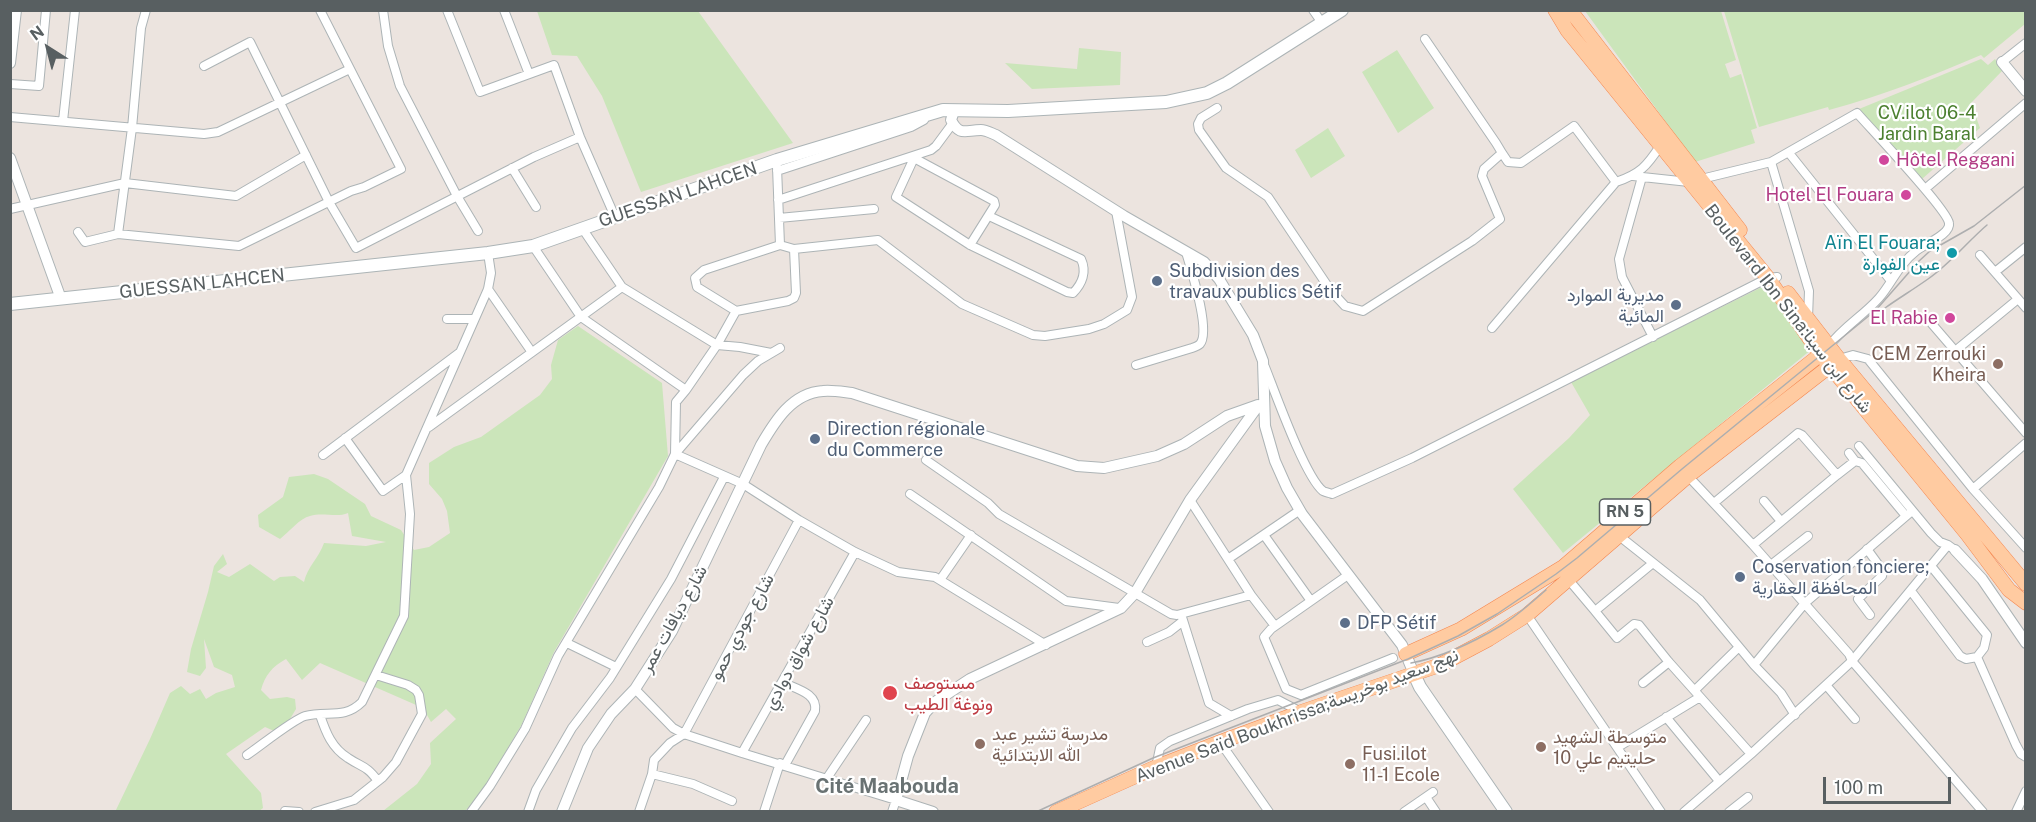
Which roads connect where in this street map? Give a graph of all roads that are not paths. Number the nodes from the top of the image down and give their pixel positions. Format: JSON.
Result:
{"nodes":[{"id":1,"x":16,"y":10,"type":"edge"},
{"id":2,"x":46,"y":10,"type":"edge"},
{"id":3,"x":75,"y":10,"type":"edge"},
{"id":4,"x":146,"y":10,"type":"edge"},
{"id":5,"x":320,"y":10,"type":"edge"},
{"id":6,"x":383,"y":10,"type":"edge"},
{"id":7,"x":447,"y":10,"type":"edge"},
{"id":8,"x":504,"y":10,"type":"edge"},
{"id":9,"x":1313,"y":10,"type":"edge"},
{"id":10,"x":1342,"y":10,"type":"edge"},
{"id":11,"x":1555,"y":10,"type":"edge"},
{"id":12,"x":1570,"y":10,"type":"edge"},
{"id":13,"x":1322,"y":23,"type":"junction"},
{"id":14,"x":1425,"y":39,"type":"dead end"},
{"id":15,"x":2025,"y":43,"type":"edge"},
{"id":16,"x":11,"y":56,"type":"edge"},
{"id":17,"x":2002,"y":62,"type":"joint"},
{"id":18,"x":204,"y":66,"type":"dead end"},
{"id":19,"x":351,"y":69,"type":"junction"},
{"id":20,"x":529,"y":74,"type":"junction"},
{"id":21,"x":10,"y":84,"type":"edge"},
{"id":22,"x":2025,"y":91,"type":"edge"},
{"id":23,"x":280,"y":103,"type":"junction"},
{"id":24,"x":2025,"y":103,"type":"edge"},
{"id":25,"x":1217,"y":108,"type":"dead end"},
{"id":26,"x":10,"y":117,"type":"edge"},
{"id":27,"x":953,"y":117,"type":"junction"},
{"id":28,"x":63,"y":122,"type":"junction"},
{"id":29,"x":132,"y":128,"type":"junction"},
{"id":30,"x":580,"y":137,"type":"junction"},
{"id":31,"x":1660,"y":146,"type":"junction"},
{"id":32,"x":1502,"y":153,"type":"junction"},
{"id":33,"x":1788,"y":153,"type":"junction"},
{"id":34,"x":306,"y":155,"type":"junction"},
{"id":35,"x":915,"y":157,"type":"junction"},
{"id":36,"x":10,"y":158,"type":"edge"},
{"id":37,"x":1771,"y":162,"type":"junction"},
{"id":38,"x":777,"y":166,"type":"junction"},
{"id":39,"x":512,"y":168,"type":"junction"},
{"id":40,"x":1638,"y":176,"type":"junction"},
{"id":41,"x":1698,"y":181,"type":"junction"},
{"id":42,"x":1616,"y":182,"type":"junction"},
{"id":43,"x":125,"y":183,"type":"junction"},
{"id":44,"x":1925,"y":189,"type":"junction"},
{"id":45,"x":456,"y":196,"type":"junction"},
{"id":46,"x":778,"y":200,"type":"junction"},
{"id":47,"x":329,"y":202,"type":"junction"},
{"id":48,"x":28,"y":206,"type":"junction"},
{"id":49,"x":536,"y":207,"type":"dead end"},
{"id":50,"x":10,"y":209,"type":"edge"},
{"id":51,"x":874,"y":209,"type":"dead end"},
{"id":52,"x":1116,"y":211,"type":"junction"},
{"id":53,"x":990,"y":216,"type":"junction"},
{"id":54,"x":615,"y":218,"type":"junction"},
{"id":55,"x":779,"y":218,"type":"junction"},
{"id":56,"x":582,"y":228,"type":"junction"},
{"id":57,"x":478,"y":231,"type":"dead end"},
{"id":58,"x":78,"y":232,"type":"dead end"},
{"id":59,"x":118,"y":234,"type":"junction"},
{"id":60,"x":970,"y":244,"type":"junction"},
{"id":61,"x":780,"y":245,"type":"junction"},
{"id":62,"x":533,"y":246,"type":"junction"},
{"id":63,"x":2025,"y":247,"type":"edge"},
{"id":64,"x":794,"y":249,"type":"junction"},
{"id":65,"x":1186,"y":252,"type":"junction"},
{"id":66,"x":488,"y":253,"type":"junction"},
{"id":67,"x":1980,"y":255,"type":"dead end"},
{"id":68,"x":1995,"y":272,"type":"junction"},
{"id":69,"x":1772,"y":278,"type":"junction"},
{"id":70,"x":1891,"y":281,"type":"junction"},
{"id":71,"x":622,"y":287,"type":"junction"},
{"id":72,"x":488,"y":289,"type":"junction"},
{"id":73,"x":61,"y":299,"type":"junction"},
{"id":74,"x":2018,"y":299,"type":"junction"},
{"id":75,"x":10,"y":304,"type":"edge"},
{"id":76,"x":2025,"y":308,"type":"edge"},
{"id":77,"x":736,"y":311,"type":"junction"},
{"id":78,"x":581,"y":317,"type":"junction"},
{"id":79,"x":447,"y":319,"type":"dead end"},
{"id":80,"x":474,"y":319,"type":"junction"},
{"id":81,"x":1808,"y":320,"type":"junction"},
{"id":82,"x":1932,"y":324,"type":"dead end"},
{"id":83,"x":1492,"y":328,"type":"dead end"},
{"id":84,"x":1653,"y":337,"type":"junction"},
{"id":85,"x":717,"y":345,"type":"junction"},
{"id":86,"x":780,"y":348,"type":"dead end"},
{"id":87,"x":1825,"y":350,"type":"junction"},
{"id":88,"x":531,"y":351,"type":"junction"},
{"id":89,"x":1955,"y":351,"type":"junction"},
{"id":90,"x":460,"y":353,"type":"junction"},
{"id":91,"x":771,"y":353,"type":"junction"},
{"id":92,"x":1263,"y":362,"type":"junction"},
{"id":93,"x":1834,"y":362,"type":"junction"},
{"id":94,"x":1137,"y":365,"type":"dead end"},
{"id":95,"x":686,"y":390,"type":"junction"},
{"id":96,"x":1261,"y":400,"type":"junction"},
{"id":97,"x":428,"y":427,"type":"junction"},
{"id":98,"x":2025,"y":433,"type":"edge"},
{"id":99,"x":345,"y":438,"type":"junction"},
{"id":100,"x":2025,"y":443,"type":"edge"},
{"id":101,"x":1858,"y":446,"type":"dead end"},
{"id":102,"x":1849,"y":453,"type":"dead end"},
{"id":103,"x":675,"y":454,"type":"junction"},
{"id":104,"x":323,"y":455,"type":"dead end"},
{"id":105,"x":926,"y":460,"type":"dead end"},
{"id":106,"x":1855,"y":461,"type":"junction"},
{"id":107,"x":406,"y":475,"type":"junction"},
{"id":108,"x":1837,"y":475,"type":"junction"},
{"id":109,"x":1688,"y":476,"type":"junction"},
{"id":110,"x":724,"y":477,"type":"junction"},
{"id":111,"x":743,"y":484,"type":"junction"},
{"id":112,"x":1974,"y":489,"type":"junction"},
{"id":113,"x":910,"y":494,"type":"dead end"},
{"id":114,"x":1190,"y":500,"type":"junction"},
{"id":115,"x":1764,"y":501,"type":"dead end"},
{"id":116,"x":1714,"y":503,"type":"junction"},
{"id":117,"x":1300,"y":510,"type":"junction"},
{"id":118,"x":1909,"y":514,"type":"junction"},
{"id":119,"x":799,"y":520,"type":"junction"},
{"id":120,"x":1780,"y":520,"type":"junction"},
{"id":121,"x":971,"y":535,"type":"junction"},
{"id":122,"x":1264,"y":535,"type":"junction"},
{"id":123,"x":1618,"y":535,"type":"junction"},
{"id":124,"x":1808,"y":536,"type":"dead end"},
{"id":125,"x":1753,"y":544,"type":"junction"},
{"id":126,"x":2025,"y":546,"type":"edge"},
{"id":127,"x":1951,"y":547,"type":"junction"},
{"id":128,"x":1867,"y":549,"type":"junction"},
{"id":129,"x":855,"y":552,"type":"junction"},
{"id":130,"x":2005,"y":558,"type":"junction"},
{"id":131,"x":1228,"y":559,"type":"junction"},
{"id":132,"x":1653,"y":563,"type":"junction"},
{"id":133,"x":1771,"y":565,"type":"junction"},
{"id":134,"x":1932,"y":566,"type":"junction"},
{"id":135,"x":1993,"y":568,"type":"junction"},
{"id":136,"x":1348,"y":575,"type":"junction"},
{"id":137,"x":1568,"y":579,"type":"junction"},
{"id":138,"x":1982,"y":579,"type":"junction"},
{"id":139,"x":940,"y":580,"type":"junction"},
{"id":140,"x":2025,"y":584,"type":"edge"},
{"id":141,"x":1911,"y":591,"type":"junction"},
{"id":142,"x":1136,"y":593,"type":"junction"},
{"id":143,"x":1251,"y":595,"type":"junction"},
{"id":144,"x":1311,"y":601,"type":"junction"},
{"id":145,"x":1805,"y":603,"type":"junction"},
{"id":146,"x":2025,"y":603,"type":"edge"},
{"id":147,"x":1121,"y":608,"type":"junction"},
{"id":148,"x":1595,"y":611,"type":"junction"},
{"id":149,"x":1527,"y":615,"type":"junction"},
{"id":150,"x":1870,"y":615,"type":"dead end"},
{"id":151,"x":1182,"y":618,"type":"junction"},
{"id":152,"x":1275,"y":626,"type":"junction"},
{"id":153,"x":1147,"y":642,"type":"dead end"},
{"id":154,"x":567,"y":643,"type":"junction"},
{"id":155,"x":2025,"y":643,"type":"edge"},
{"id":156,"x":1046,"y":645,"type":"junction"},
{"id":157,"x":1739,"y":647,"type":"junction"},
{"id":158,"x":1400,"y":656,"type":"junction"},
{"id":159,"x":1977,"y":657,"type":"junction"},
{"id":160,"x":1669,"y":662,"type":"junction"},
{"id":161,"x":1852,"y":662,"type":"junction"},
{"id":162,"x":1754,"y":665,"type":"junction"},
{"id":163,"x":616,"y":667,"type":"junction"},
{"id":164,"x":1414,"y":674,"type":"junction"},
{"id":165,"x":376,"y":675,"type":"junction"},
{"id":166,"x":782,"y":682,"type":"junction"},
{"id":167,"x":1643,"y":683,"type":"dead end"},
{"id":168,"x":1826,"y":685,"type":"junction"},
{"id":169,"x":635,"y":689,"type":"junction"},
{"id":170,"x":1697,"y":694,"type":"junction"},
{"id":171,"x":1301,"y":712,"type":"junction"},
{"id":172,"x":1795,"y":714,"type":"junction"},
{"id":173,"x":320,"y":715,"type":"junction"},
{"id":174,"x":1232,"y":716,"type":"junction"},
{"id":175,"x":1666,"y":717,"type":"junction"},
{"id":176,"x":1855,"y":719,"type":"dead end"},
{"id":177,"x":866,"y":720,"type":"dead end"},
{"id":178,"x":684,"y":734,"type":"junction"},
{"id":179,"x":1220,"y":742,"type":"junction"},
{"id":180,"x":1618,"y":747,"type":"junction"},
{"id":181,"x":742,"y":753,"type":"junction"},
{"id":182,"x":1751,"y":754,"type":"junction"},
{"id":183,"x":247,"y":755,"type":"dead end"},
{"id":184,"x":2025,"y":757,"type":"edge"},
{"id":185,"x":783,"y":764,"type":"junction"},
{"id":186,"x":1156,"y":767,"type":"junction"},
{"id":187,"x":652,"y":774,"type":"junction"},
{"id":188,"x":827,"y":778,"type":"junction"},
{"id":189,"x":1719,"y":781,"type":"junction"},
{"id":190,"x":378,"y":782,"type":"junction"},
{"id":191,"x":2025,"y":791,"type":"edge"},
{"id":192,"x":1748,"y":797,"type":"dead end"},
{"id":193,"x":896,"y":800,"type":"junction"},
{"id":194,"x":732,"y":801,"type":"dead end"},
{"id":195,"x":285,"y":811,"type":"edge"},
{"id":196,"x":300,"y":812,"type":"edge"},
{"id":197,"x":315,"y":812,"type":"edge"},
{"id":198,"x":471,"y":812,"type":"edge"},
{"id":199,"x":528,"y":812,"type":"edge"},
{"id":200,"x":562,"y":812,"type":"edge"},
{"id":201,"x":639,"y":812,"type":"edge"},
{"id":202,"x":764,"y":812,"type":"edge"},
{"id":203,"x":892,"y":812,"type":"edge"},
{"id":204,"x":933,"y":812,"type":"edge"},
{"id":205,"x":1056,"y":812,"type":"edge"},
{"id":206,"x":1269,"y":812,"type":"edge"},
{"id":207,"x":1404,"y":812,"type":"edge"},
{"id":208,"x":1436,"y":812,"type":"edge"},
{"id":209,"x":1506,"y":812,"type":"edge"},
{"id":210,"x":1661,"y":812,"type":"edge"},
{"id":211,"x":1684,"y":812,"type":"edge"},
{"id":212,"x":1729,"y":812,"type":"edge"},
{"id":213,"x":1983,"y":812,"type":"edge"},
{"id":214,"x":2016,"y":812,"type":"edge"}],
"edges":[{"from":1,"to":16,"type":"street"},
{"from":2,"to":21,"type":"street"},
{"from":3,"to":28,"type":"street"},
{"from":4,"to":29,"type":"street"},
{"from":5,"to":19,"type":"street"},
{"from":6,"to":45,"type":"street"},
{"from":7,"to":20,"type":"street"},
{"from":8,"to":20,"type":"street"},
{"from":9,"to":13,"type":"street"},
{"from":10,"to":13,"type":"main road","name":"GUESSAN LAHCEN"},
{"from":11,"to":31,"type":"main road","name":"Boulevard Ibn Sina:شارع ابن سينا"},
{"from":12,"to":41,"type":"main road"},
{"from":13,"to":27,"type":"main road","name":"GUESSAN LAHCEN"},
{"from":14,"to":32,"type":"street"},
{"from":15,"to":17,"type":"street"},
{"from":17,"to":22,"type":"street"},
{"from":18,"to":23,"type":"street"},
{"from":19,"to":23,"type":"street"},
{"from":19,"to":47,"type":"street"},
{"from":20,"to":30,"type":"street"},
{"from":23,"to":29,"type":"street"},
{"from":23,"to":34,"type":"street"},
{"from":24,"to":44,"type":"street"},
{"from":25,"to":32,"type":"street"},
{"from":26,"to":28,"type":"street"},
{"from":27,"to":35,"type":"street"},
{"from":27,"to":38,"type":"main road","name":"GUESSAN LAHCEN"},
{"from":27,"to":52,"type":"street"},
{"from":28,"to":29,"type":"street"},
{"from":29,"to":43,"type":"street"},
{"from":30,"to":39,"type":"street"},
{"from":30,"to":54,"type":"street"},
{"from":31,"to":40,"type":"street"},
{"from":31,"to":41,"type":"main road","name":"Boulevard Ibn Sina:شارع ابن سينا"},
{"from":32,"to":42,"type":"street"},
{"from":33,"to":37,"type":"street"},
{"from":33,"to":44,"type":"street"},
{"from":33,"to":70,"type":"street"},
{"from":34,"to":43,"type":"street"},
{"from":34,"to":47,"type":"street"},
{"from":35,"to":46,"type":"street"},
{"from":35,"to":53,"type":"street"},
{"from":35,"to":60,"type":"street"},
{"from":36,"to":48,"type":"street"},
{"from":37,"to":41,"type":"street"},
{"from":37,"to":81,"type":"street"},
{"from":38,"to":46,"type":"street"},
{"from":38,"to":54,"type":"main road","name":"GUESSAN LAHCEN"},
{"from":39,"to":45,"type":"street"},
{"from":39,"to":49,"type":"street"},
{"from":40,"to":41,"type":"street"},
{"from":40,"to":42,"type":"street"},
{"from":40,"to":84,"type":"street"},
{"from":41,"to":69,"type":"main road","name":"Boulevard Ibn Sina:شارع ابن سينا"},
{"from":42,"to":83,"type":"street"},
{"from":43,"to":48,"type":"street"},
{"from":43,"to":59,"type":"street"},
{"from":44,"to":70,"type":"street"},
{"from":45,"to":47,"type":"street"},
{"from":45,"to":57,"type":"street"},
{"from":46,"to":55,"type":"street"},
{"from":47,"to":59,"type":"street"},
{"from":48,"to":50,"type":"street"},
{"from":48,"to":73,"type":"street"},
{"from":51,"to":55,"type":"street"},
{"from":52,"to":64,"type":"street"},
{"from":52,"to":65,"type":"street"},
{"from":53,"to":60,"type":"street"},
{"from":53,"to":60,"type":"street"},
{"from":54,"to":56,"type":"main road","name":"GUESSAN LAHCEN"},
{"from":55,"to":61,"type":"street"},
{"from":56,"to":62,"type":"main road","name":"GUESSAN LAHCEN"},
{"from":56,"to":71,"type":"street"},
{"from":58,"to":59,"type":"street"},
{"from":61,"to":64,"type":"street"},
{"from":61,"to":77,"type":"street"},
{"from":62,"to":66,"type":"main road","name":"GUESSAN LAHCEN"},
{"from":62,"to":78,"type":"street"},
{"from":63,"to":68,"type":"street"},
{"from":64,"to":77,"type":"street"},
{"from":65,"to":92,"type":"street"},
{"from":65,"to":94,"type":"street"},
{"from":66,"to":72,"type":"street"},
{"from":66,"to":73,"type":"main road","name":"GUESSAN LAHCEN"},
{"from":67,"to":68,"type":"street"},
{"from":68,"to":74,"type":"street"},
{"from":69,"to":81,"type":"main road","name":"Boulevard Ibn Sina:شارع ابن سينا"},
{"from":69,"to":84,"type":"street"},
{"from":69,"to":87,"type":"main road","name":"Boulevard Ibn Sina:شارع ابن سينا"},
{"from":70,"to":87,"type":"street"},
{"from":71,"to":78,"type":"street"},
{"from":71,"to":85,"type":"street"},
{"from":72,"to":80,"type":"street"},
{"from":72,"to":88,"type":"street"},
{"from":73,"to":75,"type":"main road","name":"GUESSAN LAHCEN"},
{"from":74,"to":76,"type":"street"},
{"from":74,"to":89,"type":"street"},
{"from":77,"to":85,"type":"street"},
{"from":78,"to":88,"type":"street"},
{"from":78,"to":95,"type":"street"},
{"from":79,"to":80,"type":"street"},
{"from":80,"to":90,"type":"street"},
{"from":81,"to":87,"type":"main road","name":"Boulevard Ibn Sina:شارع ابن سينا"},
{"from":82,"to":89,"type":"street"},
{"from":84,"to":92,"type":"street"},
{"from":85,"to":91,"type":"street"},
{"from":85,"to":95,"type":"street"},
{"from":86,"to":91,"type":"street"},
{"from":87,"to":93,"type":"main road","name":"Boulevard Ibn Sina:شارع ابن سينا"},
{"from":87,"to":158,"type":"main road","name":"Avenue Saïd Boukhrissa;نهج سعيد بوخريسة","number":"RN 5"},
{"from":88,"to":97,"type":"street"},
{"from":89,"to":98,"type":"street"},
{"from":90,"to":97,"type":"street"},
{"from":90,"to":99,"type":"street"},
{"from":91,"to":103,"type":"street"},
{"from":92,"to":96,"type":"street"},
{"from":93,"to":109,"type":"main road","name":"Avenue Saïd Boukhrissa;نهج سعيد بوخريسة","number":"RN 5"},
{"from":93,"to":112,"type":"street"},
{"from":93,"to":130,"type":"main road","name":"Boulevard Ibn Sina:شارع ابن سينا"},
{"from":93,"to":135,"type":"main road","name":"Boulevard Ibn Sina:شارع ابن سينا"},
{"from":95,"to":103,"type":"street"},
{"from":96,"to":111,"type":"street","name":"شارع ديافات عمر"},
{"from":96,"to":114,"type":"street"},
{"from":96,"to":117,"type":"street"},
{"from":97,"to":107,"type":"street"},
{"from":99,"to":104,"type":"street"},
{"from":99,"to":107,"type":"street"},
{"from":100,"to":112,"type":"street"},
{"from":101,"to":118,"type":"street"},
{"from":102,"to":106,"type":"street"},
{"from":103,"to":110,"type":"street"},
{"from":103,"to":154,"type":"street"},
{"from":105,"to":142,"type":"street"},
{"from":106,"to":108,"type":"street"},
{"from":106,"to":118,"type":"street"},
{"from":107,"to":165,"type":"street"},
{"from":108,"to":116,"type":"street"},
{"from":108,"to":120,"type":"street"},
{"from":109,"to":116,"type":"street"},
{"from":109,"to":123,"type":"main road","name":"Avenue Saïd Boukhrissa;نهج سعيد بوخريسة","number":"RN 5"},
{"from":110,"to":111,"type":"street"},
{"from":110,"to":163,"type":"street"},
{"from":111,"to":119,"type":"street"},
{"from":111,"to":169,"type":"street","name":"شارع ديافات عمر"},
{"from":112,"to":126,"type":"street"},
{"from":113,"to":121,"type":"street"},
{"from":114,"to":131,"type":"street"},
{"from":114,"to":142,"type":"street"},
{"from":115,"to":120,"type":"street"},
{"from":116,"to":125,"type":"street"},
{"from":117,"to":122,"type":"street"},
{"from":117,"to":136,"type":"street"},
{"from":118,"to":127,"type":"street"},
{"from":118,"to":128,"type":"street"},
{"from":119,"to":129,"type":"street"},
{"from":119,"to":178,"type":"street","name":"شارع جودي حمو"},
{"from":120,"to":125,"type":"street"},
{"from":121,"to":139,"type":"street"},
{"from":121,"to":147,"type":"street"},
{"from":122,"to":131,"type":"street"},
{"from":122,"to":144,"type":"street"},
{"from":123,"to":132,"type":"street"},
{"from":123,"to":137,"type":"main road","name":"Avenue Saïd Boukhrissa;نهج سعيد بوخريسة","number":"RN 5"},
{"from":124,"to":133,"type":"street"},
{"from":125,"to":133,"type":"street"},
{"from":127,"to":134,"type":"street"},
{"from":127,"to":138,"type":"street"},
{"from":128,"to":145,"type":"street"},
{"from":128,"to":150,"type":"street"},
{"from":129,"to":139,"type":"street"},
{"from":129,"to":166,"type":"street","name":"شارع شواق دوادي"},
{"from":130,"to":135,"type":"street"},
{"from":130,"to":140,"type":"main road","name":"Boulevard Ibn Sina:شارع ابن سينا"},
{"from":131,"to":143,"type":"street"},
{"from":132,"to":148,"type":"street"},
{"from":132,"to":157,"type":"street"},
{"from":133,"to":145,"type":"street"},
{"from":134,"to":141,"type":"street"},
{"from":134,"to":159,"type":"street"},
{"from":135,"to":138,"type":"street"},
{"from":135,"to":146,"type":"main road","name":"Boulevard Ibn Sina:شارع ابن سينا"},
{"from":136,"to":144,"type":"street"},
{"from":136,"to":158,"type":"street"},
{"from":137,"to":148,"type":"street"},
{"from":137,"to":149,"type":"main road","name":"Avenue Saïd Boukhrissa;نهج سعيد بوخريسة","number":"RN 5"},
{"from":138,"to":155,"type":"street"},
{"from":139,"to":156,"type":"street"},
{"from":141,"to":159,"type":"street"},
{"from":141,"to":161,"type":"street"},
{"from":142,"to":147,"type":"street"},
{"from":142,"to":151,"type":"street"},
{"from":143,"to":151,"type":"street"},
{"from":143,"to":152,"type":"street"},
{"from":144,"to":152,"type":"street"},
{"from":145,"to":161,"type":"street"},
{"from":145,"to":162,"type":"street"},
{"from":147,"to":156,"type":"street"},
{"from":148,"to":160,"type":"street"},
{"from":149,"to":164,"type":"main road","name":"Avenue Saïd Boukhrissa;نهج سعيد بوخريسة","number":"RN 5"},
{"from":149,"to":180,"type":"street"},
{"from":151,"to":153,"type":"street"},
{"from":151,"to":174,"type":"street"},
{"from":152,"to":158,"type":"street"},
{"from":154,"to":163,"type":"street"},
{"from":154,"to":198,"type":"street"},
{"from":156,"to":193,"type":"street"},
{"from":157,"to":162,"type":"street"},
{"from":157,"to":170,"type":"street"},
{"from":158,"to":164,"type":"street"},
{"from":159,"to":184,"type":"street"},
{"from":160,"to":167,"type":"street"},
{"from":160,"to":170,"type":"street"},
{"from":161,"to":168,"type":"street"},
{"from":161,"to":213,"type":"street"},
{"from":162,"to":172,"type":"street"},
{"from":163,"to":199,"type":"street"},
{"from":164,"to":171,"type":"main road","name":"Avenue Saïd Boukhrissa;نهج سعيد بوخريسة","number":"RN 5"},
{"from":164,"to":209,"type":"main road"},
{"from":165,"to":173,"type":"street"},
{"from":165,"to":190,"type":"street"},
{"from":166,"to":181,"type":"street","name":"شارع شواق دوادي"},
{"from":166,"to":185,"type":"street"},
{"from":168,"to":172,"type":"street"},
{"from":168,"to":176,"type":"street"},
{"from":169,"to":178,"type":"street"},
{"from":169,"to":200,"type":"street","name":"شارع ديافات عمر"},
{"from":170,"to":175,"type":"street"},
{"from":170,"to":182,"type":"street"},
{"from":171,"to":174,"type":"street"},
{"from":171,"to":179,"type":"main road","name":"Avenue Saïd Boukhrissa;نهج سعيد بوخريسة","number":"RN 5"},
{"from":172,"to":182,"type":"street"},
{"from":173,"to":183,"type":"street"},
{"from":173,"to":190,"type":"street"},
{"from":174,"to":186,"type":"street"},
{"from":175,"to":180,"type":"street"},
{"from":175,"to":189,"type":"street"},
{"from":177,"to":188,"type":"street"},
{"from":178,"to":181,"type":"street"},
{"from":178,"to":187,"type":"street"},
{"from":179,"to":186,"type":"main road","name":"Avenue Saïd Boukhrissa;نهج سعيد بوخريسة","number":"RN 5"},
{"from":179,"to":206,"type":"street"},
{"from":180,"to":210,"type":"street"},
{"from":181,"to":185,"type":"street"},
{"from":182,"to":189,"type":"street"},
{"from":185,"to":188,"type":"street"},
{"from":185,"to":202,"type":"street"},
{"from":186,"to":205,"type":"main road","name":"Avenue Saïd Boukhrissa;نهج سعيد بوخريسة","number":"RN 5"},
{"from":187,"to":194,"type":"street"},
{"from":187,"to":201,"type":"street"},
{"from":188,"to":193,"type":"street"},
{"from":189,"to":211,"type":"street"},
{"from":190,"to":197,"type":"street"},
{"from":191,"to":214,"type":"street"},
{"from":192,"to":212,"type":"street"},
{"from":193,"to":203,"type":"street"},
{"from":193,"to":204,"type":"street"},
{"from":195,"to":196,"type":"street"},
{"from":207,"to":208,"type":"street"}]}
